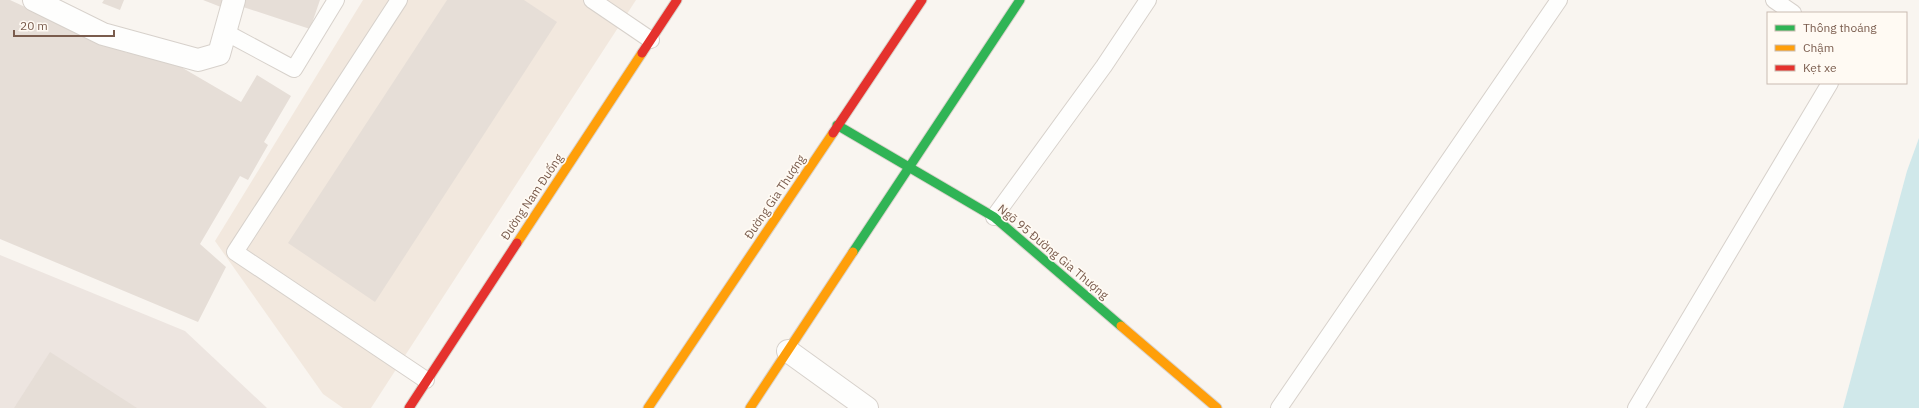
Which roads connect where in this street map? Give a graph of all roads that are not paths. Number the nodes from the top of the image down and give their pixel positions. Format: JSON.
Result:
{"nodes":[{"id":1,"x":34,"y":0,"type":"edge"},
{"id":2,"x":234,"y":0,"type":"edge"},
{"id":3,"x":336,"y":0,"type":"edge"},
{"id":4,"x":399,"y":0,"type":"edge"},
{"id":5,"x":592,"y":0,"type":"edge"},
{"id":6,"x":922,"y":0,"type":"edge"},
{"id":7,"x":1020,"y":0,"type":"edge"},
{"id":8,"x":1148,"y":0,"type":"edge"},
{"id":9,"x":1559,"y":0,"type":"edge"},
{"id":10,"x":1774,"y":0,"type":"edge"},
{"id":11,"x":671,"y":2,"type":"edge"},
{"id":12,"x":1792,"y":12,"type":"edge"},
{"id":13,"x":225,"y":32,"type":"junction"},
{"id":14,"x":651,"y":40,"type":"junction"},
{"id":15,"x":1829,"y":84,"type":"edge"},
{"id":16,"x":837,"y":125,"type":"junction"},
{"id":17,"x":910,"y":167,"type":"junction"},
{"id":18,"x":994,"y":217,"type":"junction"},
{"id":19,"x":788,"y":351,"type":"junction"},
{"id":20,"x":426,"y":380,"type":"junction"},
{"id":21,"x":409,"y":408,"type":"edge"},
{"id":22,"x":648,"y":408,"type":"edge"},
{"id":23,"x":750,"y":408,"type":"edge"},
{"id":24,"x":867,"y":408,"type":"edge"},
{"id":25,"x":1218,"y":408,"type":"edge"},
{"id":26,"x":1279,"y":408,"type":"edge"},
{"id":27,"x":1636,"y":408,"type":"edge"}],
"edges":[{"from":1,"to":13,"type":"street"},
{"from":2,"to":13,"type":"street"},
{"from":3,"to":13,"type":"lane"},
{"from":4,"to":20,"type":"lane"},
{"from":5,"to":14,"type":"lane"},
{"from":6,"to":16,"type":"street","name":"Đường Gia Thượng"},
{"from":7,"to":17,"type":"street"},
{"from":8,"to":18,"type":"lane"},
{"from":9,"to":26,"type":"lane"},
{"from":10,"to":12,"type":"lane"},
{"from":11,"to":14,"type":"street","name":"Đường Nam Đuống"},
{"from":14,"to":20,"type":"street","name":"Đường Nam Đuống"},
{"from":15,"to":27,"type":"lane"},
{"from":16,"to":17,"type":"street","name":"Ngõ 95 Đường Gia Thượng"},
{"from":16,"to":22,"type":"street","name":"Đường Gia Thượng"},
{"from":17,"to":18,"type":"street","name":"Ngõ 95 Đường Gia Thượng"},
{"from":17,"to":19,"type":"street"},
{"from":18,"to":25,"type":"street","name":"Ngõ 95 Đường Gia Thượng"},
{"from":19,"to":23,"type":"street"},
{"from":19,"to":24,"type":"street"},
{"from":20,"to":21,"type":"street","name":"Đường Nam Đuống"}]}
